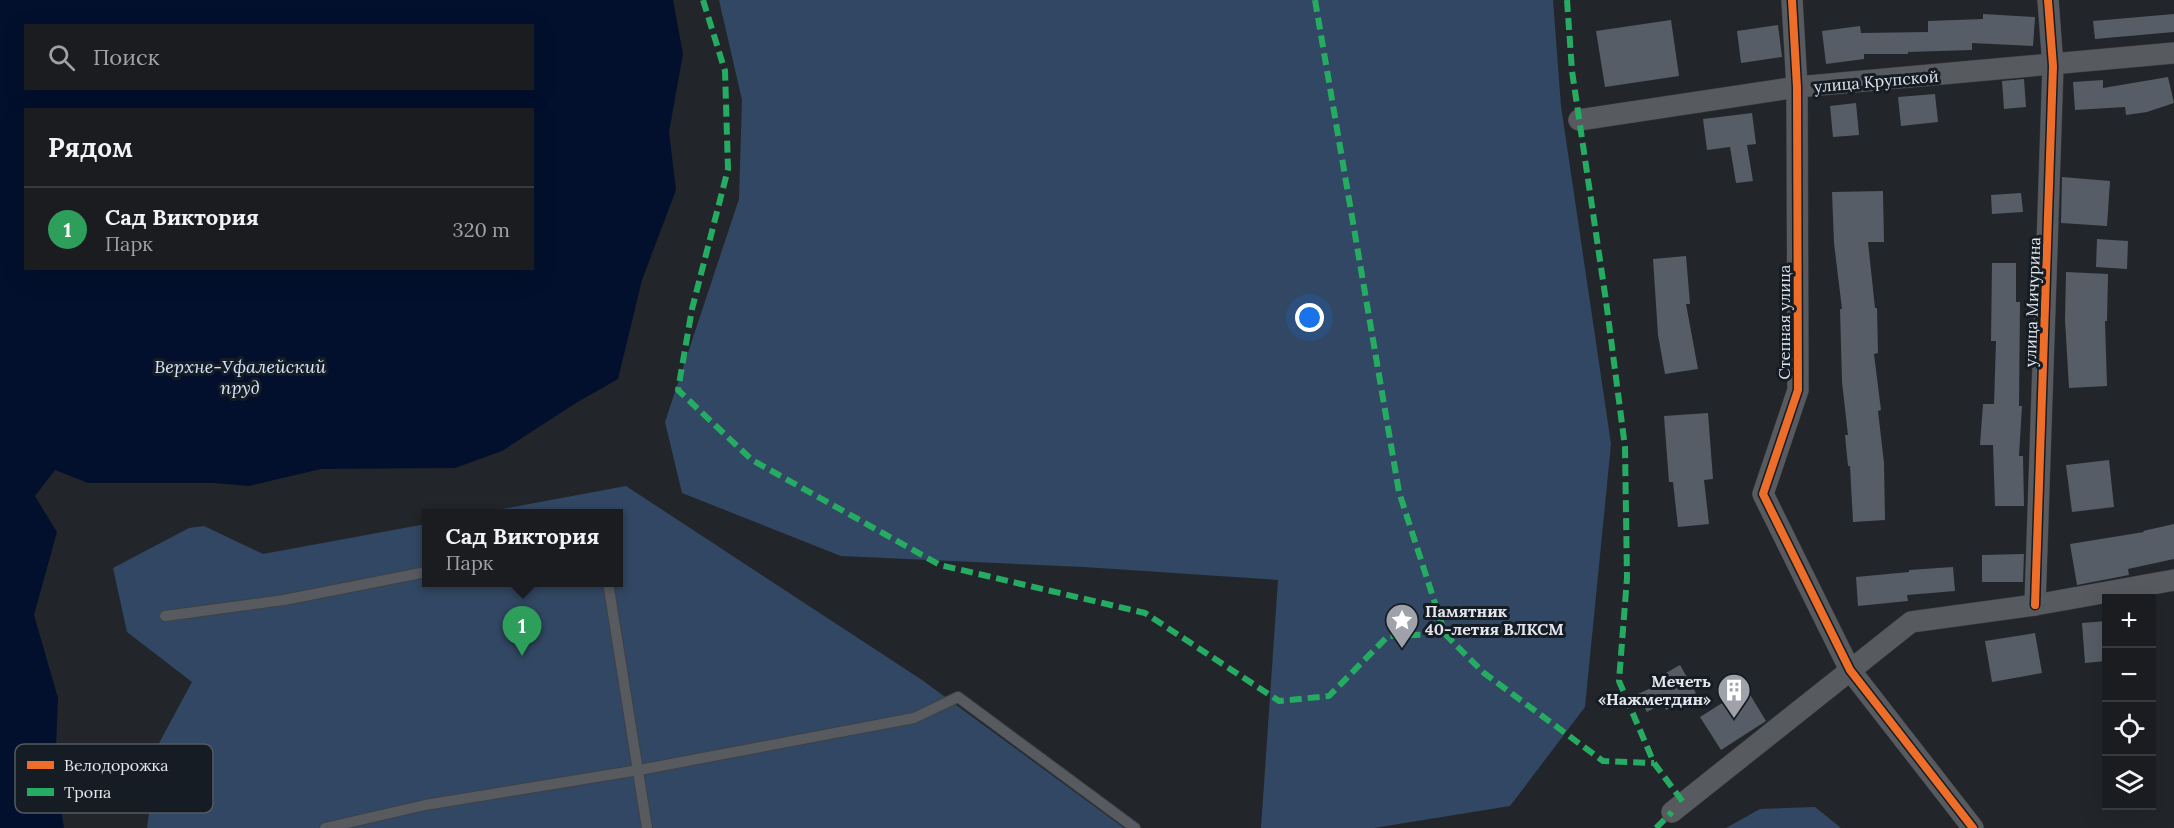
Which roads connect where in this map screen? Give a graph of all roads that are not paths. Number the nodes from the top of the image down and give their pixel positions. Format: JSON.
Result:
{"nodes":[{"id":1,"x":1791,"y":0,"type":"edge"},
{"id":2,"x":2048,"y":0,"type":"edge"},
{"id":3,"x":2174,"y":54,"type":"edge"},
{"id":4,"x":2053,"y":66,"type":"junction"},
{"id":5,"x":1797,"y":87,"type":"junction"},
{"id":6,"x":1579,"y":120,"type":"dead end"},
{"id":7,"x":422,"y":573,"type":"edge"},
{"id":8,"x":2174,"y":579,"type":"edge"},
{"id":9,"x":609,"y":587,"type":"edge"},
{"id":10,"x":2035,"y":605,"type":"junction"},
{"id":11,"x":165,"y":616,"type":"dead end"},
{"id":12,"x":1850,"y":670,"type":"junction"},
{"id":13,"x":639,"y":770,"type":"junction"},
{"id":14,"x":1672,"y":812,"type":"dead end"},
{"id":15,"x":325,"y":828,"type":"edge"},
{"id":16,"x":647,"y":828,"type":"edge"},
{"id":17,"x":1135,"y":828,"type":"edge"},
{"id":18,"x":1973,"y":828,"type":"edge"}],
"edges":[{"from":1,"to":5,"type":"street","name":"Степная улица"},
{"from":2,"to":4,"type":"street","name":"улица Мичурина"},
{"from":3,"to":4,"type":"street","name":"улица Крупской"},
{"from":4,"to":5,"type":"street","name":"улица Крупской"},
{"from":4,"to":10,"type":"street","name":"улица Мичурина"},
{"from":5,"to":6,"type":"street","name":"улица Крупской"},
{"from":5,"to":12,"type":"street","name":"Степная улица"},
{"from":7,"to":11,"type":"lane"},
{"from":8,"to":10,"type":"street"},
{"from":9,"to":13,"type":"lane"},
{"from":10,"to":12,"type":"street"},
{"from":12,"to":14,"type":"street"},
{"from":12,"to":18,"type":"street","name":"Степная улица"},
{"from":13,"to":15,"type":"lane"},
{"from":13,"to":16,"type":"lane"},
{"from":13,"to":17,"type":"lane"}]}
